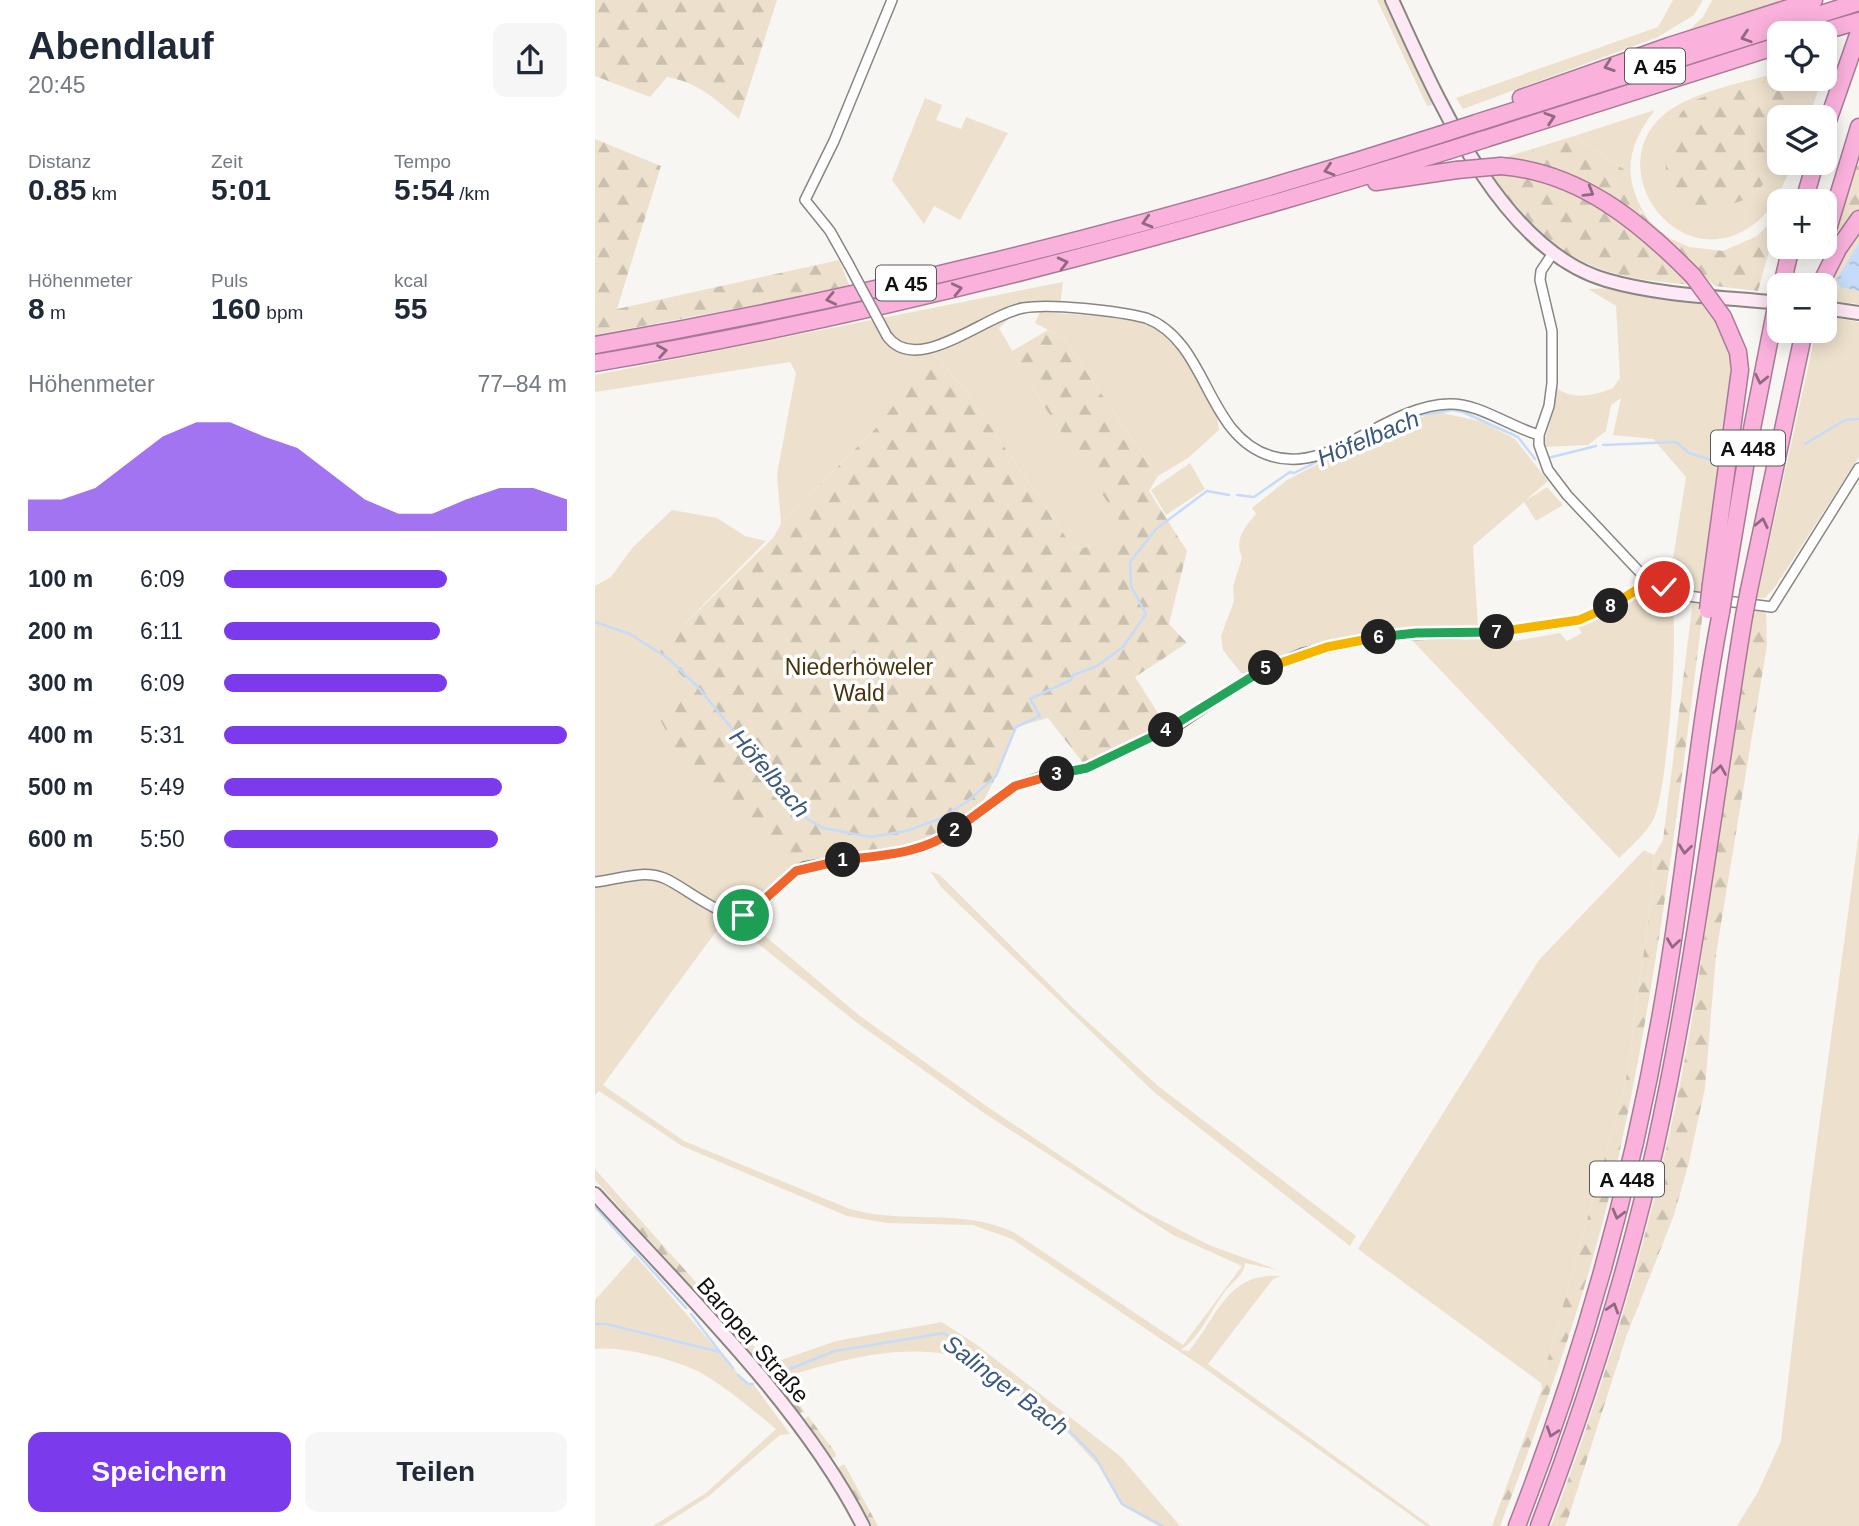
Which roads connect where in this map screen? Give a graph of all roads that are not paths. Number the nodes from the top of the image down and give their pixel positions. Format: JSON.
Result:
{"nodes":[{"id":1,"x":893,"y":0,"type":"edge"},
{"id":2,"x":1392,"y":0,"type":"edge"},
{"id":3,"x":1814,"y":0,"type":"edge"},
{"id":4,"x":1859,"y":2,"type":"edge"},
{"id":5,"x":1859,"y":21,"type":"edge"},
{"id":6,"x":1837,"y":28,"type":"edge"},
{"id":7,"x":1859,"y":32,"type":"edge"},
{"id":8,"x":1767,"y":49,"type":"edge"},
{"id":9,"x":1833,"y":105,"type":"edge"},
{"id":10,"x":1474,"y":120,"type":"junction"},
{"id":11,"x":1859,"y":127,"type":"edge"},
{"id":12,"x":1298,"y":198,"type":"junction"},
{"id":13,"x":1837,"y":199,"type":"edge"},
{"id":14,"x":1859,"y":219,"type":"edge"},
{"id":15,"x":1553,"y":253,"type":"junction"},
{"id":16,"x":1826,"y":273,"type":"edge"},
{"id":17,"x":1767,"y":306,"type":"edge"},
{"id":18,"x":1837,"y":310,"type":"edge"},
{"id":19,"x":1859,"y":313,"type":"edge"},
{"id":20,"x":1770,"y":343,"type":"edge"},
{"id":21,"x":1802,"y":343,"type":"edge"},
{"id":22,"x":595,"y":345,"type":"edge"},
{"id":23,"x":595,"y":363,"type":"edge"},
{"id":24,"x":1539,"y":435,"type":"junction"},
{"id":25,"x":1859,"y":468,"type":"edge"},
{"id":26,"x":1649,"y":582,"type":"junction"},
{"id":27,"x":1718,"y":585,"type":"junction"},
{"id":28,"x":595,"y":882,"type":"edge"},
{"id":29,"x":595,"y":1194,"type":"edge"},
{"id":30,"x":863,"y":1526,"type":"edge"},
{"id":31,"x":1517,"y":1526,"type":"edge"},
{"id":32,"x":1539,"y":1526,"type":"edge"}],
"edges":[{"from":1,"to":24,"type":"street","bridge":true},
{"from":2,"to":15,"type":"street"},
{"from":3,"to":10,"type":"highway","one_way":true},
{"from":4,"to":10,"type":"highway","number":"A 45","one_way":true},
{"from":5,"to":6,"type":"highway"},
{"from":7,"to":9,"type":"highway"},
{"from":12,"to":8,"type":"highway","number":"A 45","one_way":true,"bridge":true},
{"from":10,"to":22,"type":"highway","number":"A 45","one_way":true,"bridge":true},
{"from":11,"to":13,"type":"highway"},
{"from":23,"to":12,"type":"highway","number":"A 45","one_way":true},
{"from":12,"to":27,"type":"highway","number":"A 448","one_way":true,"bridge":true},
{"from":14,"to":16,"type":"highway"},
{"from":15,"to":17,"type":"street"},
{"from":15,"to":24,"type":"street"},
{"from":18,"to":19,"type":"street"},
{"from":20,"to":27,"type":"highway","number":"A 448","one_way":true},
{"from":32,"to":21,"type":"highway","number":"A 448","one_way":true,"bridge":true},
{"from":24,"to":26,"type":"street"},
{"from":25,"to":26,"type":"street"},
{"from":26,"to":28,"type":"street"},
{"from":27,"to":31,"type":"highway","number":"A 448","one_way":true,"bridge":true},
{"from":29,"to":30,"type":"street","name":"Baroper Straße"}]}
